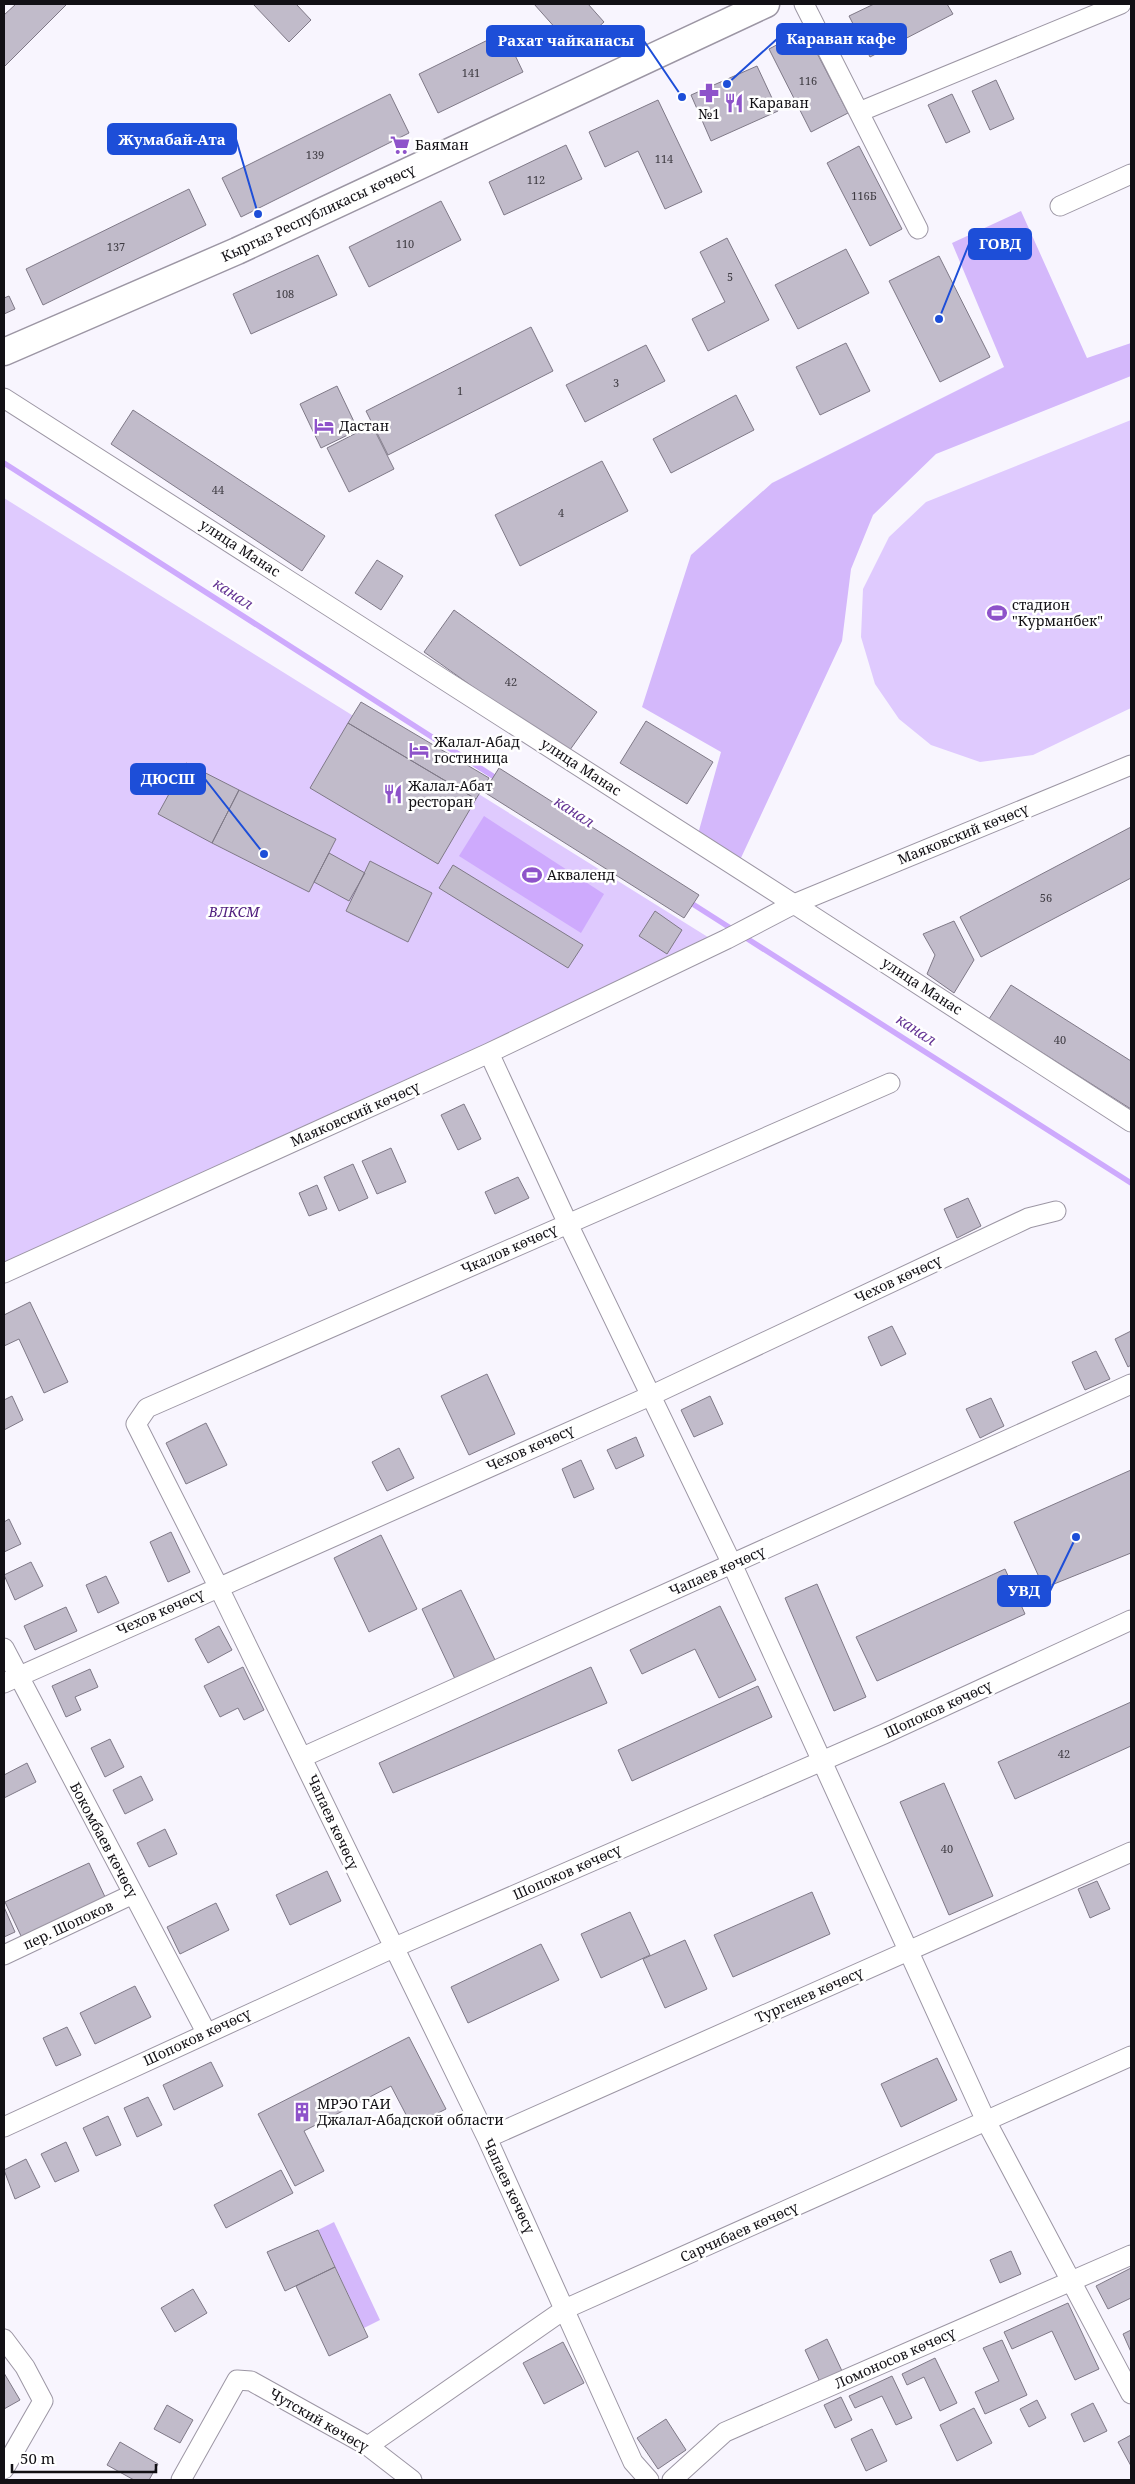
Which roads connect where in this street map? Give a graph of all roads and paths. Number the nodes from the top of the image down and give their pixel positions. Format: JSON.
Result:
{"nodes":[{"id":1,"x":766,"y":4,"type":"edge"},
{"id":2,"x":804,"y":4,"type":"edge"},
{"id":3,"x":1113,"y":5,"type":"edge"},
{"id":4,"x":859,"y":112,"type":"junction"},
{"id":5,"x":1131,"y":174,"type":"edge"},
{"id":6,"x":1060,"y":206,"type":"dead end"},
{"id":7,"x":918,"y":229,"type":"dead end"},
{"id":8,"x":4,"y":352,"type":"edge"},
{"id":9,"x":4,"y":398,"type":"edge"},
{"id":10,"x":1131,"y":765,"type":"edge"},
{"id":11,"x":794,"y":904,"type":"junction"},
{"id":12,"x":489,"y":1053,"type":"junction"},
{"id":13,"x":890,"y":1083,"type":"dead end"},
{"id":14,"x":1131,"y":1122,"type":"edge"},
{"id":15,"x":1056,"y":1211,"type":"dead end"},
{"id":16,"x":568,"y":1224,"type":"junction"},
{"id":17,"x":4,"y":1273,"type":"edge"},
{"id":18,"x":1131,"y":1384,"type":"edge"},
{"id":19,"x":650,"y":1396,"type":"junction"},
{"id":20,"x":136,"y":1424,"type":"joint"},
{"id":21,"x":732,"y":1564,"type":"junction"},
{"id":22,"x":218,"y":1586,"type":"junction"},
{"id":23,"x":1131,"y":1620,"type":"edge"},
{"id":24,"x":4,"y":1648,"type":"edge"},
{"id":25,"x":11,"y":1680,"type":"edge"},
{"id":26,"x":302,"y":1757,"type":"junction"},
{"id":27,"x":822,"y":1760,"type":"junction"},
{"id":28,"x":1131,"y":1852,"type":"edge"},
{"id":29,"x":133,"y":1894,"type":"junction"},
{"id":30,"x":393,"y":1948,"type":"junction"},
{"id":31,"x":909,"y":1950,"type":"junction"},
{"id":32,"x":4,"y":1955,"type":"edge"},
{"id":33,"x":206,"y":2032,"type":"junction"},
{"id":34,"x":1131,"y":2056,"type":"edge"},
{"id":35,"x":986,"y":2121,"type":"junction"},
{"id":36,"x":4,"y":2126,"type":"edge"},
{"id":37,"x":487,"y":2138,"type":"junction"},
{"id":38,"x":1131,"y":2255,"type":"edge"},
{"id":39,"x":1072,"y":2280,"type":"junction"},
{"id":40,"x":566,"y":2309,"type":"junction"},
{"id":41,"x":4,"y":2339,"type":"edge"},
{"id":42,"x":1131,"y":2394,"type":"edge"},
{"id":43,"x":368,"y":2446,"type":"junction"},
{"id":44,"x":4,"y":2469,"type":"edge"},
{"id":45,"x":181,"y":2480,"type":"edge"},
{"id":46,"x":412,"y":2480,"type":"edge"},
{"id":47,"x":649,"y":2480,"type":"edge"},
{"id":48,"x":672,"y":2480,"type":"edge"}],
"edges":[{"from":1,"to":8,"type":"main road","name":"Кыргыз Республикасы көчөсү"},
{"from":2,"to":4,"type":"street"},
{"from":3,"to":4,"type":"street"},
{"from":4,"to":7,"type":"street"},
{"from":5,"to":6,"type":"street"},
{"from":9,"to":11,"type":"street","name":"улица Манас"},
{"from":10,"to":11,"type":"street","name":"Маяковский көчөсү"},
{"from":11,"to":12,"type":"street","name":"Маяковский көчөсү"},
{"from":11,"to":14,"type":"street","name":"улица Манас"},
{"from":12,"to":16,"type":"street"},
{"from":12,"to":17,"type":"street","name":"Маяковский көчөсү"},
{"from":13,"to":16,"type":"street","name":"Чкалов көчөсү"},
{"from":15,"to":19,"type":"street","name":"Чехов көчөсү"},
{"from":16,"to":19,"type":"street"},
{"from":16,"to":20,"type":"street","name":"Чкалов көчөсү"},
{"from":18,"to":21,"type":"street","name":"Чапаев көчөсү"},
{"from":19,"to":21,"type":"street"},
{"from":19,"to":22,"type":"street","name":"Чехов көчөсү"},
{"from":20,"to":22,"type":"street","name":"Чапаев көчөсү"},
{"from":21,"to":26,"type":"street","name":"Чапаев көчөсү"},
{"from":21,"to":27,"type":"street"},
{"from":22,"to":25,"type":"street","name":"Чехов көчөсү"},
{"from":22,"to":26,"type":"street","name":"Чапаев көчөсү"},
{"from":23,"to":27,"type":"street","name":"Шопоков көчөсү"},
{"from":24,"to":25,"type":"street","name":"Бокомбаев көчөсү"},
{"from":25,"to":29,"type":"street","name":"Бокомбаев көчөсү"},
{"from":26,"to":30,"type":"street","name":"Чапаев көчөсү"},
{"from":27,"to":30,"type":"street","name":"Шопоков көчөсү"},
{"from":27,"to":31,"type":"street"},
{"from":28,"to":31,"type":"street","name":"Тургенев көчөсү"},
{"from":29,"to":32,"type":"street","name":"пер. Шопоков"},
{"from":29,"to":33,"type":"street","name":"Бокомбаев көчөсү"},
{"from":30,"to":33,"type":"street","name":"Шопоков көчөсү"},
{"from":30,"to":37,"type":"street","name":"Чапаев көчөсү"},
{"from":31,"to":35,"type":"street"},
{"from":31,"to":37,"type":"street","name":"Тургенев көчөсү"},
{"from":33,"to":36,"type":"street","name":"Шопоков көчөсү"},
{"from":34,"to":35,"type":"street","name":"Сарчибаев көчөсү"},
{"from":35,"to":39,"type":"street"},
{"from":35,"to":40,"type":"street","name":"Сарчибаев көчөсү"},
{"from":37,"to":40,"type":"street","name":"Чапаев көчөсү"},
{"from":38,"to":39,"type":"street","name":"Ломоносов көчөсү"},
{"from":39,"to":42,"type":"street"},
{"from":39,"to":48,"type":"street","name":"Ломоносов көчөсү"},
{"from":40,"to":43,"type":"street","name":"Сарчибаев көчөсү"},
{"from":40,"to":47,"type":"street","name":"Чапаев көчөсү"},
{"from":41,"to":44,"type":"street"},
{"from":43,"to":45,"type":"street","name":"Чутский көчөсү"},
{"from":43,"to":46,"type":"street","name":"Чутский көчөсү"}]}
